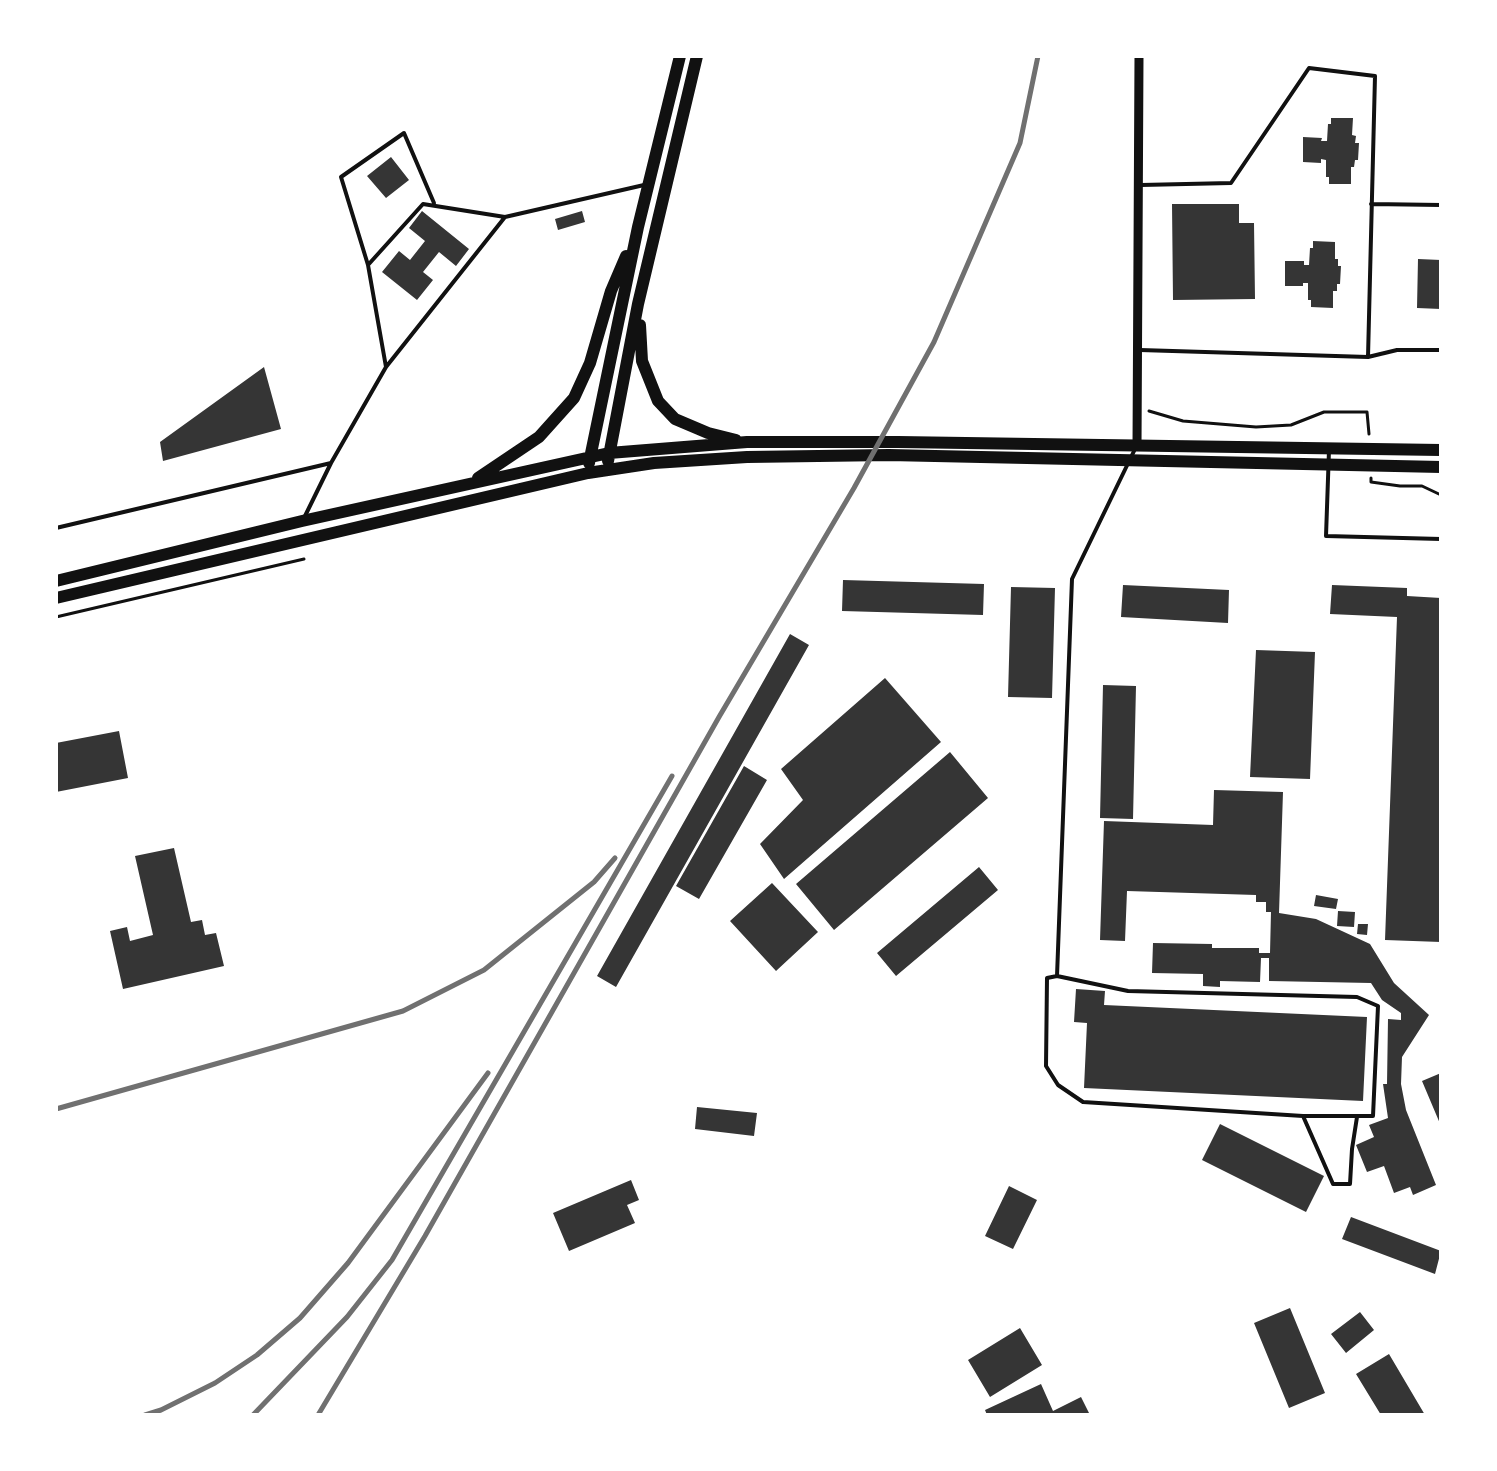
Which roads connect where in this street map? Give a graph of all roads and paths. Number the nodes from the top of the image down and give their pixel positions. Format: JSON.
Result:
{"nodes":[{"id":1,"x":680,"y":56,"type":"edge"},
{"id":2,"x":697,"y":56,"type":"edge"},
{"id":3,"x":1139,"y":56,"type":"edge"},
{"id":4,"x":648,"y":185,"type":"junction"},
{"id":5,"x":1138,"y":185,"type":"junction"},
{"id":6,"x":434,"y":204,"type":"junction"},
{"id":7,"x":1371,"y":204,"type":"junction"},
{"id":8,"x":1441,"y":205,"type":"edge"},
{"id":9,"x":505,"y":217,"type":"junction"},
{"id":10,"x":638,"y":227,"type":"junction"},
{"id":11,"x":368,"y":265,"type":"junction"},
{"id":12,"x":638,"y":304,"type":"junction"},
{"id":13,"x":1138,"y":350,"type":"junction"},
{"id":14,"x":1441,"y":350,"type":"edge"},
{"id":15,"x":1368,"y":357,"type":"junction"},
{"id":16,"x":386,"y":367,"type":"junction"},
{"id":17,"x":1137,"y":407,"type":"junction"},
{"id":18,"x":747,"y":442,"type":"junction"},
{"id":19,"x":1137,"y":445,"type":"junction"},
{"id":20,"x":1329,"y":448,"type":"junction"},
{"id":21,"x":1370,"y":449,"type":"junction"},
{"id":22,"x":1441,"y":450,"type":"edge"},
{"id":23,"x":609,"y":453,"type":"junction"},
{"id":24,"x":589,"y":456,"type":"junction"},
{"id":25,"x":1130,"y":461,"type":"junction"},
{"id":26,"x":331,"y":463,"type":"junction"},
{"id":27,"x":1329,"y":465,"type":"junction"},
{"id":28,"x":1371,"y":465,"type":"junction"},
{"id":29,"x":1441,"y":467,"type":"edge"},
{"id":30,"x":607,"y":468,"type":"junction"},
{"id":31,"x":588,"y":473,"type":"junction"},
{"id":32,"x":468,"y":484,"type":"junction"},
{"id":33,"x":1441,"y":495,"type":"edge"},
{"id":34,"x":302,"y":521,"type":"junction"},
{"id":35,"x":56,"y":528,"type":"edge"},
{"id":36,"x":1441,"y":539,"type":"edge"},
{"id":37,"x":304,"y":559,"type":"dead end"},
{"id":38,"x":56,"y":581,"type":"edge"},
{"id":39,"x":56,"y":598,"type":"edge"},
{"id":40,"x":56,"y":617,"type":"edge"},
{"id":41,"x":1057,"y":976,"type":"junction"},
{"id":42,"x":1303,"y":1116,"type":"junction"},
{"id":43,"x":1358,"y":1116,"type":"junction"}],
"edges":[{"from":1,"to":4,"type":"main road"},
{"from":2,"to":12,"type":"main road"},
{"from":3,"to":5,"type":"street"},
{"from":4,"to":9,"type":"lane"},
{"from":4,"to":10,"type":"main road"},
{"from":5,"to":7,"type":"lane"},
{"from":5,"to":13,"type":"street"},
{"from":6,"to":9,"type":"lane"},
{"from":6,"to":11,"type":"lane"},
{"from":6,"to":11,"type":"lane"},
{"from":7,"to":8,"type":"lane"},
{"from":7,"to":15,"type":"lane"},
{"from":9,"to":16,"type":"lane"},
{"from":10,"to":24,"type":"main road"},
{"from":10,"to":32,"type":"main road"},
{"from":11,"to":16,"type":"lane"},
{"from":12,"to":18,"type":"main road"},
{"from":12,"to":23,"type":"main road"},
{"from":13,"to":15,"type":"lane"},
{"from":13,"to":17,"type":"street"},
{"from":14,"to":15,"type":"lane"},
{"from":16,"to":26,"type":"lane"},
{"from":17,"to":19,"type":"street"},
{"from":17,"to":21,"type":"path"},
{"from":18,"to":19,"type":"main road"},
{"from":18,"to":23,"type":"main road"},
{"from":19,"to":20,"type":"main road"},
{"from":19,"to":25,"type":"lane"},
{"from":20,"to":21,"type":"main road"},
{"from":20,"to":27,"type":"lane"},
{"from":21,"to":22,"type":"main road"},
{"from":23,"to":24,"type":"main road"},
{"from":23,"to":30,"type":"main road"},
{"from":24,"to":31,"type":"main road"},
{"from":24,"to":32,"type":"main road"},
{"from":25,"to":27,"type":"main road"},
{"from":25,"to":30,"type":"main road"},
{"from":25,"to":41,"type":"lane"},
{"from":26,"to":34,"type":"lane"},
{"from":26,"to":35,"type":"lane"},
{"from":27,"to":28,"type":"main road"},
{"from":27,"to":36,"type":"lane"},
{"from":28,"to":29,"type":"main road"},
{"from":28,"to":33,"type":"path"},
{"from":30,"to":31,"type":"main road"},
{"from":31,"to":39,"type":"main road"},
{"from":32,"to":34,"type":"main road"},
{"from":34,"to":38,"type":"main road"},
{"from":37,"to":40,"type":"path"},
{"from":41,"to":42,"type":"lane"},
{"from":41,"to":43,"type":"lane"},
{"from":42,"to":43,"type":"lane"},
{"from":42,"to":43,"type":"lane"}]}
